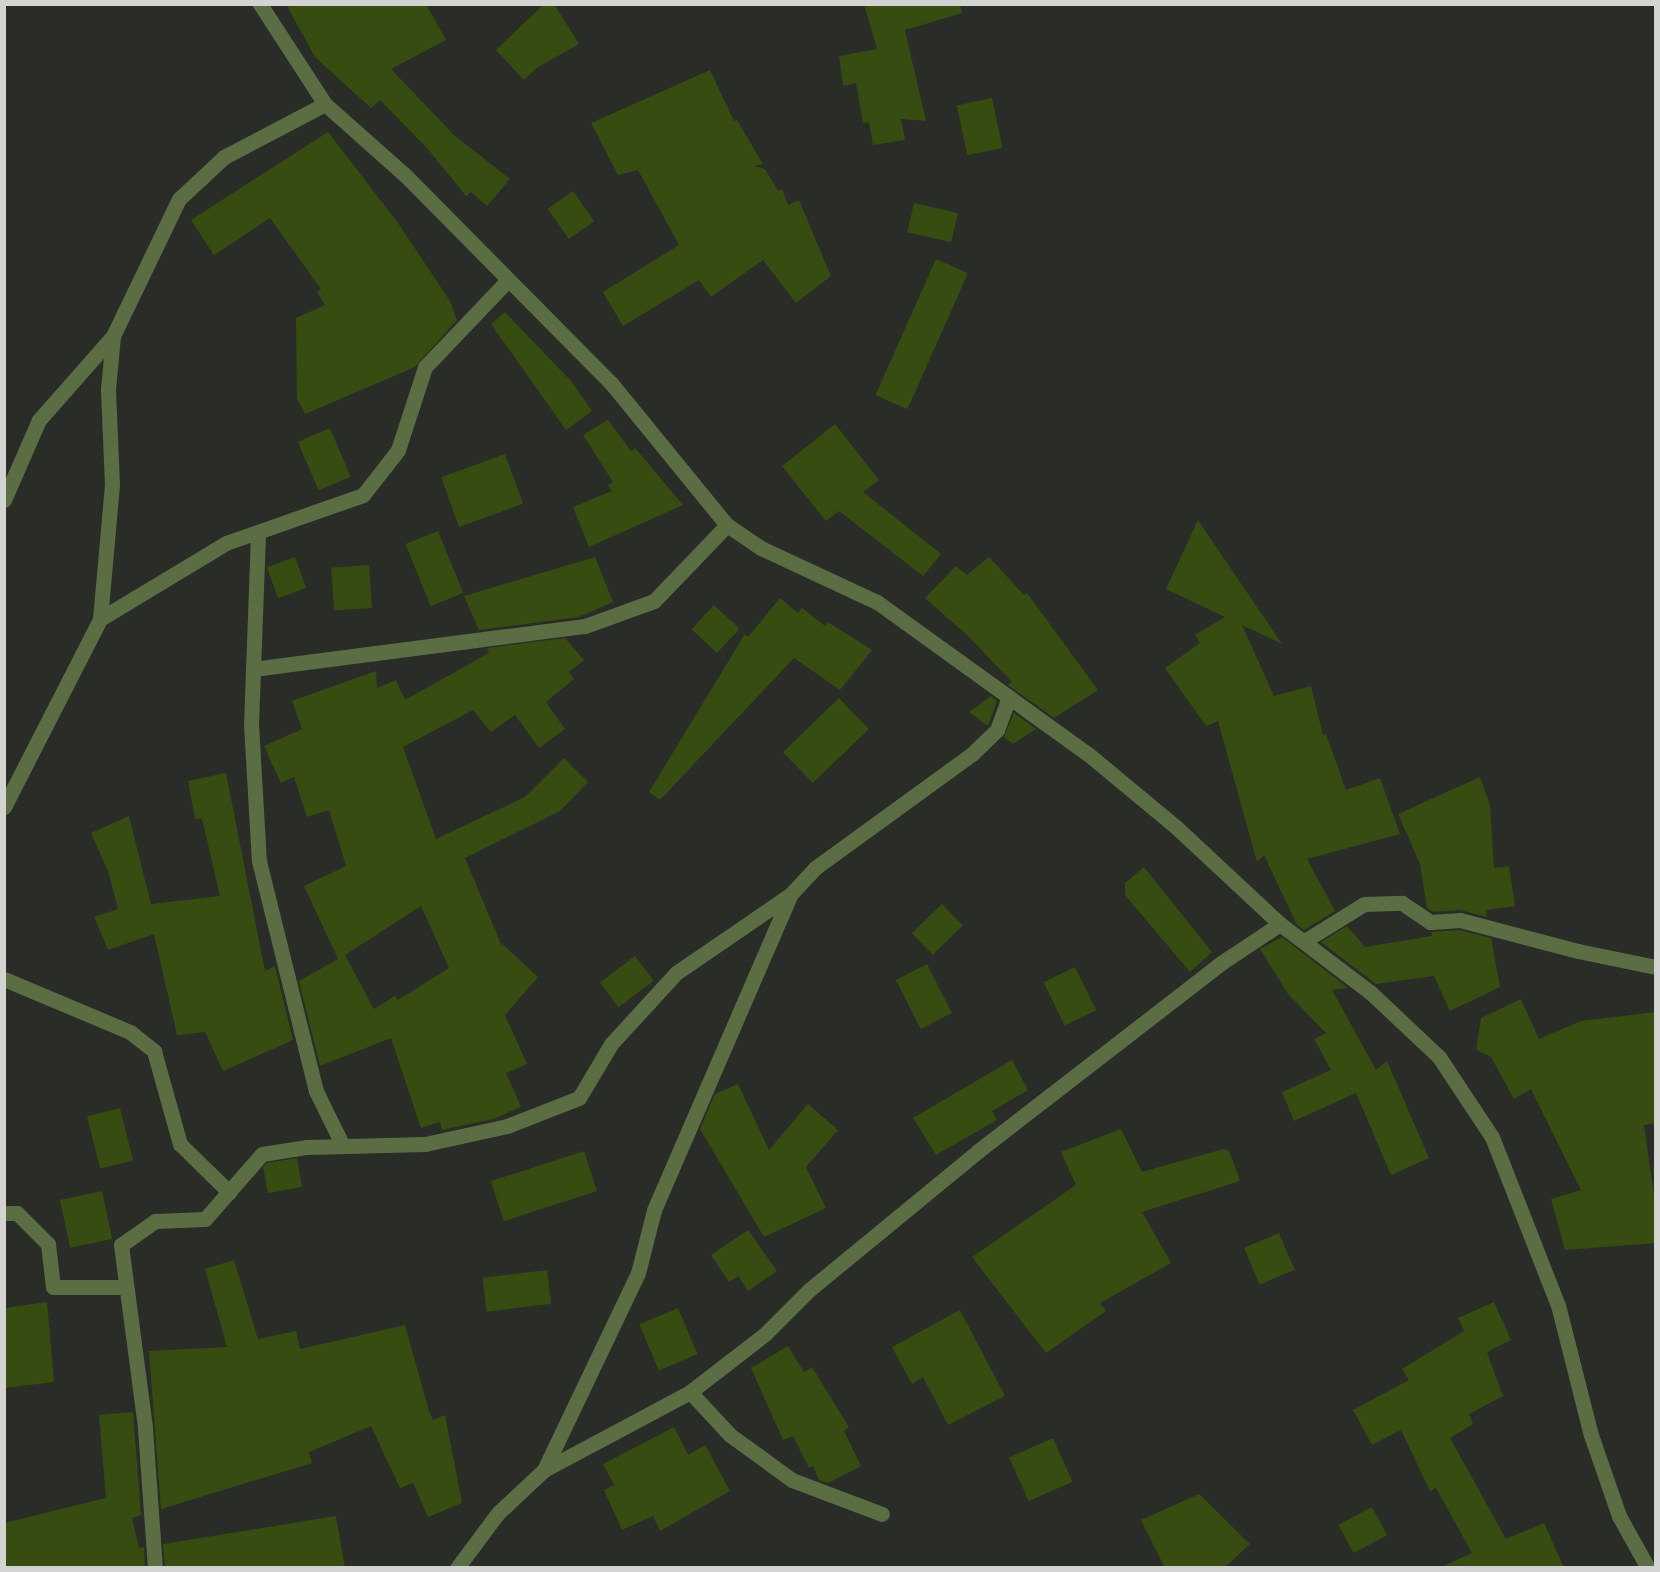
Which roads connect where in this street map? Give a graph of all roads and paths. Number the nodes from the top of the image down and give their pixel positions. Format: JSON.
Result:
{"nodes":[{"id":1,"x":260,"y":4,"type":"edge"},
{"id":2,"x":324,"y":104,"type":"junction"},
{"id":3,"x":507,"y":281,"type":"junction"},
{"id":4,"x":113,"y":336,"type":"junction"},
{"id":5,"x":4,"y":500,"type":"edge"},
{"id":6,"x":728,"y":525,"type":"junction"},
{"id":7,"x":258,"y":534,"type":"junction"},
{"id":8,"x":100,"y":619,"type":"junction"},
{"id":9,"x":253,"y":669,"type":"junction"},
{"id":10,"x":1009,"y":697,"type":"junction"},
{"id":11,"x":4,"y":807,"type":"edge"},
{"id":12,"x":790,"y":895,"type":"junction"},
{"id":13,"x":1280,"y":924,"type":"junction"},
{"id":14,"x":1306,"y":940,"type":"junction"},
{"id":15,"x":1656,"y":967,"type":"edge"},
{"id":16,"x":4,"y":979,"type":"edge"},
{"id":17,"x":343,"y":1146,"type":"junction"},
{"id":18,"x":229,"y":1192,"type":"junction"},
{"id":19,"x":4,"y":1213,"type":"edge"},
{"id":20,"x":126,"y":1287,"type":"junction"},
{"id":21,"x":690,"y":1392,"type":"junction"},
{"id":22,"x":544,"y":1470,"type":"junction"},
{"id":23,"x":882,"y":1514,"type":"dead end"},
{"id":24,"x":1648,"y":1567,"type":"edge"},
{"id":25,"x":155,"y":1568,"type":"edge"},
{"id":26,"x":457,"y":1568,"type":"edge"}],
"edges":[{"from":1,"to":2,"type":"street"},
{"from":2,"to":3,"type":"street"},
{"from":2,"to":4,"type":"street"},
{"from":3,"to":6,"type":"street"},
{"from":3,"to":7,"type":"street"},
{"from":4,"to":5,"type":"street"},
{"from":4,"to":8,"type":"street"},
{"from":6,"to":9,"type":"street"},
{"from":6,"to":10,"type":"street"},
{"from":7,"to":8,"type":"street"},
{"from":7,"to":9,"type":"street"},
{"from":8,"to":11,"type":"street"},
{"from":9,"to":17,"type":"street"},
{"from":10,"to":12,"type":"street"},
{"from":10,"to":13,"type":"street"},
{"from":12,"to":17,"type":"street"},
{"from":12,"to":22,"type":"street"},
{"from":13,"to":14,"type":"street"},
{"from":13,"to":21,"type":"street"},
{"from":14,"to":15,"type":"street"},
{"from":14,"to":24,"type":"street"},
{"from":16,"to":18,"type":"street"},
{"from":17,"to":18,"type":"street"},
{"from":18,"to":20,"type":"street"},
{"from":19,"to":20,"type":"street"},
{"from":20,"to":25,"type":"street"},
{"from":21,"to":22,"type":"street"},
{"from":21,"to":23,"type":"street"},
{"from":22,"to":26,"type":"street"}]}
